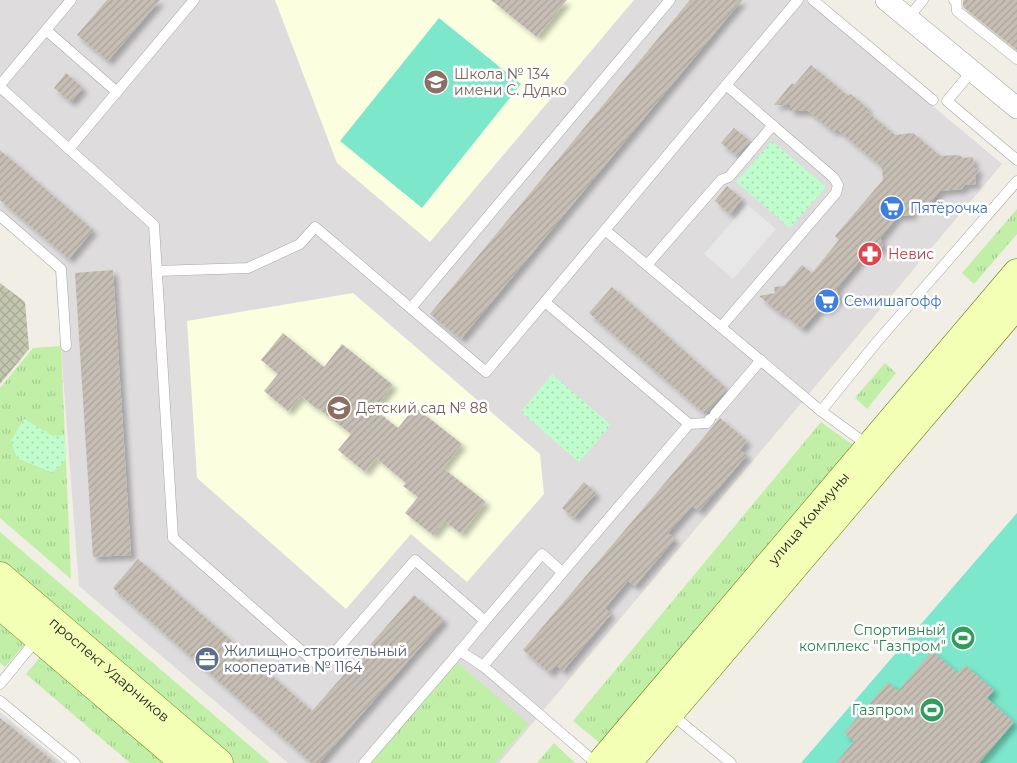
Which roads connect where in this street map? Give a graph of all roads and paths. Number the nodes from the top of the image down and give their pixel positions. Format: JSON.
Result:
{"nodes":[{"id":1,"x":71,"y":0,"type":"edge"},
{"id":2,"x":194,"y":0,"type":"edge"},
{"id":3,"x":670,"y":0,"type":"edge"},
{"id":4,"x":798,"y":0,"type":"edge"},
{"id":5,"x":813,"y":0,"type":"edge"},
{"id":6,"x":886,"y":0,"type":"edge"},
{"id":7,"x":923,"y":0,"type":"edge"},
{"id":8,"x":954,"y":0,"type":"edge"},
{"id":9,"x":908,"y":18,"type":"junction"},
{"id":10,"x":46,"y":30,"type":"junction"},
{"id":11,"x":1017,"y":59,"type":"edge"},
{"id":12,"x":972,"y":71,"type":"junction"},
{"id":13,"x":726,"y":85,"type":"junction"},
{"id":14,"x":0,"y":86,"type":"edge"},
{"id":15,"x":116,"y":92,"type":"junction"},
{"id":16,"x":933,"y":100,"type":"dead end"},
{"id":17,"x":1017,"y":108,"type":"edge"},
{"id":18,"x":773,"y":125,"type":"junction"},
{"id":19,"x":69,"y":148,"type":"junction"},
{"id":20,"x":1017,"y":160,"type":"edge"},
{"id":21,"x":1017,"y":181,"type":"edge"},
{"id":22,"x":0,"y":216,"type":"edge"},
{"id":23,"x":605,"y":230,"type":"junction"},
{"id":24,"x":647,"y":265,"type":"junction"},
{"id":25,"x":157,"y":272,"type":"junction"},
{"id":26,"x":1017,"y":273,"type":"edge"},
{"id":27,"x":545,"y":302,"type":"junction"},
{"id":28,"x":1017,"y":304,"type":"edge"},
{"id":29,"x":411,"y":308,"type":"junction"},
{"id":30,"x":721,"y":327,"type":"junction"},
{"id":31,"x":66,"y":346,"type":"dead end"},
{"id":32,"x":761,"y":360,"type":"junction"},
{"id":33,"x":821,"y":411,"type":"junction"},
{"id":34,"x":689,"y":424,"type":"junction"},
{"id":35,"x":878,"y":452,"type":"junction"},
{"id":36,"x":562,"y":572,"type":"junction"},
{"id":37,"x":0,"y":576,"type":"edge"},
{"id":38,"x":0,"y":605,"type":"edge"},
{"id":39,"x":486,"y":621,"type":"junction"},
{"id":40,"x":45,"y":629,"type":"junction"},
{"id":41,"x":460,"y":651,"type":"junction"},
{"id":42,"x":483,"y":666,"type":"junction"},
{"id":43,"x":0,"y":684,"type":"edge"},
{"id":44,"x":0,"y":701,"type":"edge"},
{"id":45,"x":662,"y":707,"type":"junction"},
{"id":46,"x":75,"y":763,"type":"edge"},
{"id":47,"x":185,"y":763,"type":"edge"},
{"id":48,"x":219,"y":763,"type":"edge"},
{"id":49,"x":364,"y":763,"type":"edge"},
{"id":50,"x":596,"y":763,"type":"edge"},
{"id":51,"x":601,"y":763,"type":"edge"},
{"id":52,"x":627,"y":763,"type":"edge"},
{"id":53,"x":731,"y":763,"type":"edge"}],
"edges":[{"from":1,"to":10,"type":"lane"},
{"from":2,"to":15,"type":"lane"},
{"from":3,"to":29,"type":"lane"},
{"from":4,"to":13,"type":"lane"},
{"from":5,"to":16,"type":"lane"},
{"from":6,"to":9,"type":"street"},
{"from":7,"to":9,"type":"lane"},
{"from":8,"to":11,"type":"lane"},
{"from":9,"to":12,"type":"street"},
{"from":10,"to":14,"type":"lane"},
{"from":10,"to":15,"type":"lane"},
{"from":12,"to":17,"type":"street"},
{"from":12,"to":20,"type":"lane"},
{"from":13,"to":18,"type":"lane"},
{"from":13,"to":23,"type":"lane"},
{"from":14,"to":19,"type":"lane"},
{"from":15,"to":19,"type":"lane"},
{"from":18,"to":24,"type":"lane"},
{"from":18,"to":30,"type":"lane"},
{"from":19,"to":25,"type":"lane"},
{"from":21,"to":33,"type":"lane"},
{"from":22,"to":31,"type":"lane"},
{"from":23,"to":24,"type":"lane"},
{"from":23,"to":27,"type":"lane"},
{"from":24,"to":30,"type":"lane"},
{"from":25,"to":29,"type":"lane"},
{"from":25,"to":39,"type":"lane"},
{"from":26,"to":35,"type":"main road","name":"улица Коммуны"},
{"from":27,"to":29,"type":"lane"},
{"from":27,"to":34,"type":"lane"},
{"from":28,"to":35,"type":"main road","name":"улица Коммуны"},
{"from":30,"to":32,"type":"lane"},
{"from":32,"to":33,"type":"lane"},
{"from":32,"to":34,"type":"lane"},
{"from":33,"to":35,"type":"lane"},
{"from":34,"to":36,"type":"lane"},
{"from":35,"to":45,"type":"main road","name":"улица Коммуны"},
{"from":36,"to":39,"type":"lane"},
{"from":36,"to":42,"type":"lane"},
{"from":37,"to":40,"type":"main road","name":"проспект Ударников"},
{"from":38,"to":40,"type":"main road","name":"проспект Ударников"},
{"from":39,"to":41,"type":"lane"},
{"from":40,"to":43,"type":"lane"},
{"from":40,"to":47,"type":"main road","name":"проспект Ударников"},
{"from":40,"to":48,"type":"main road","name":"проспект Ударников"},
{"from":41,"to":42,"type":"lane"},
{"from":41,"to":49,"type":"lane"},
{"from":42,"to":50,"type":"lane"},
{"from":44,"to":46,"type":"lane"},
{"from":45,"to":51,"type":"main road","name":"улица Коммуны"},
{"from":45,"to":52,"type":"main road","name":"улица Коммуны"},
{"from":45,"to":53,"type":"lane"}]}
